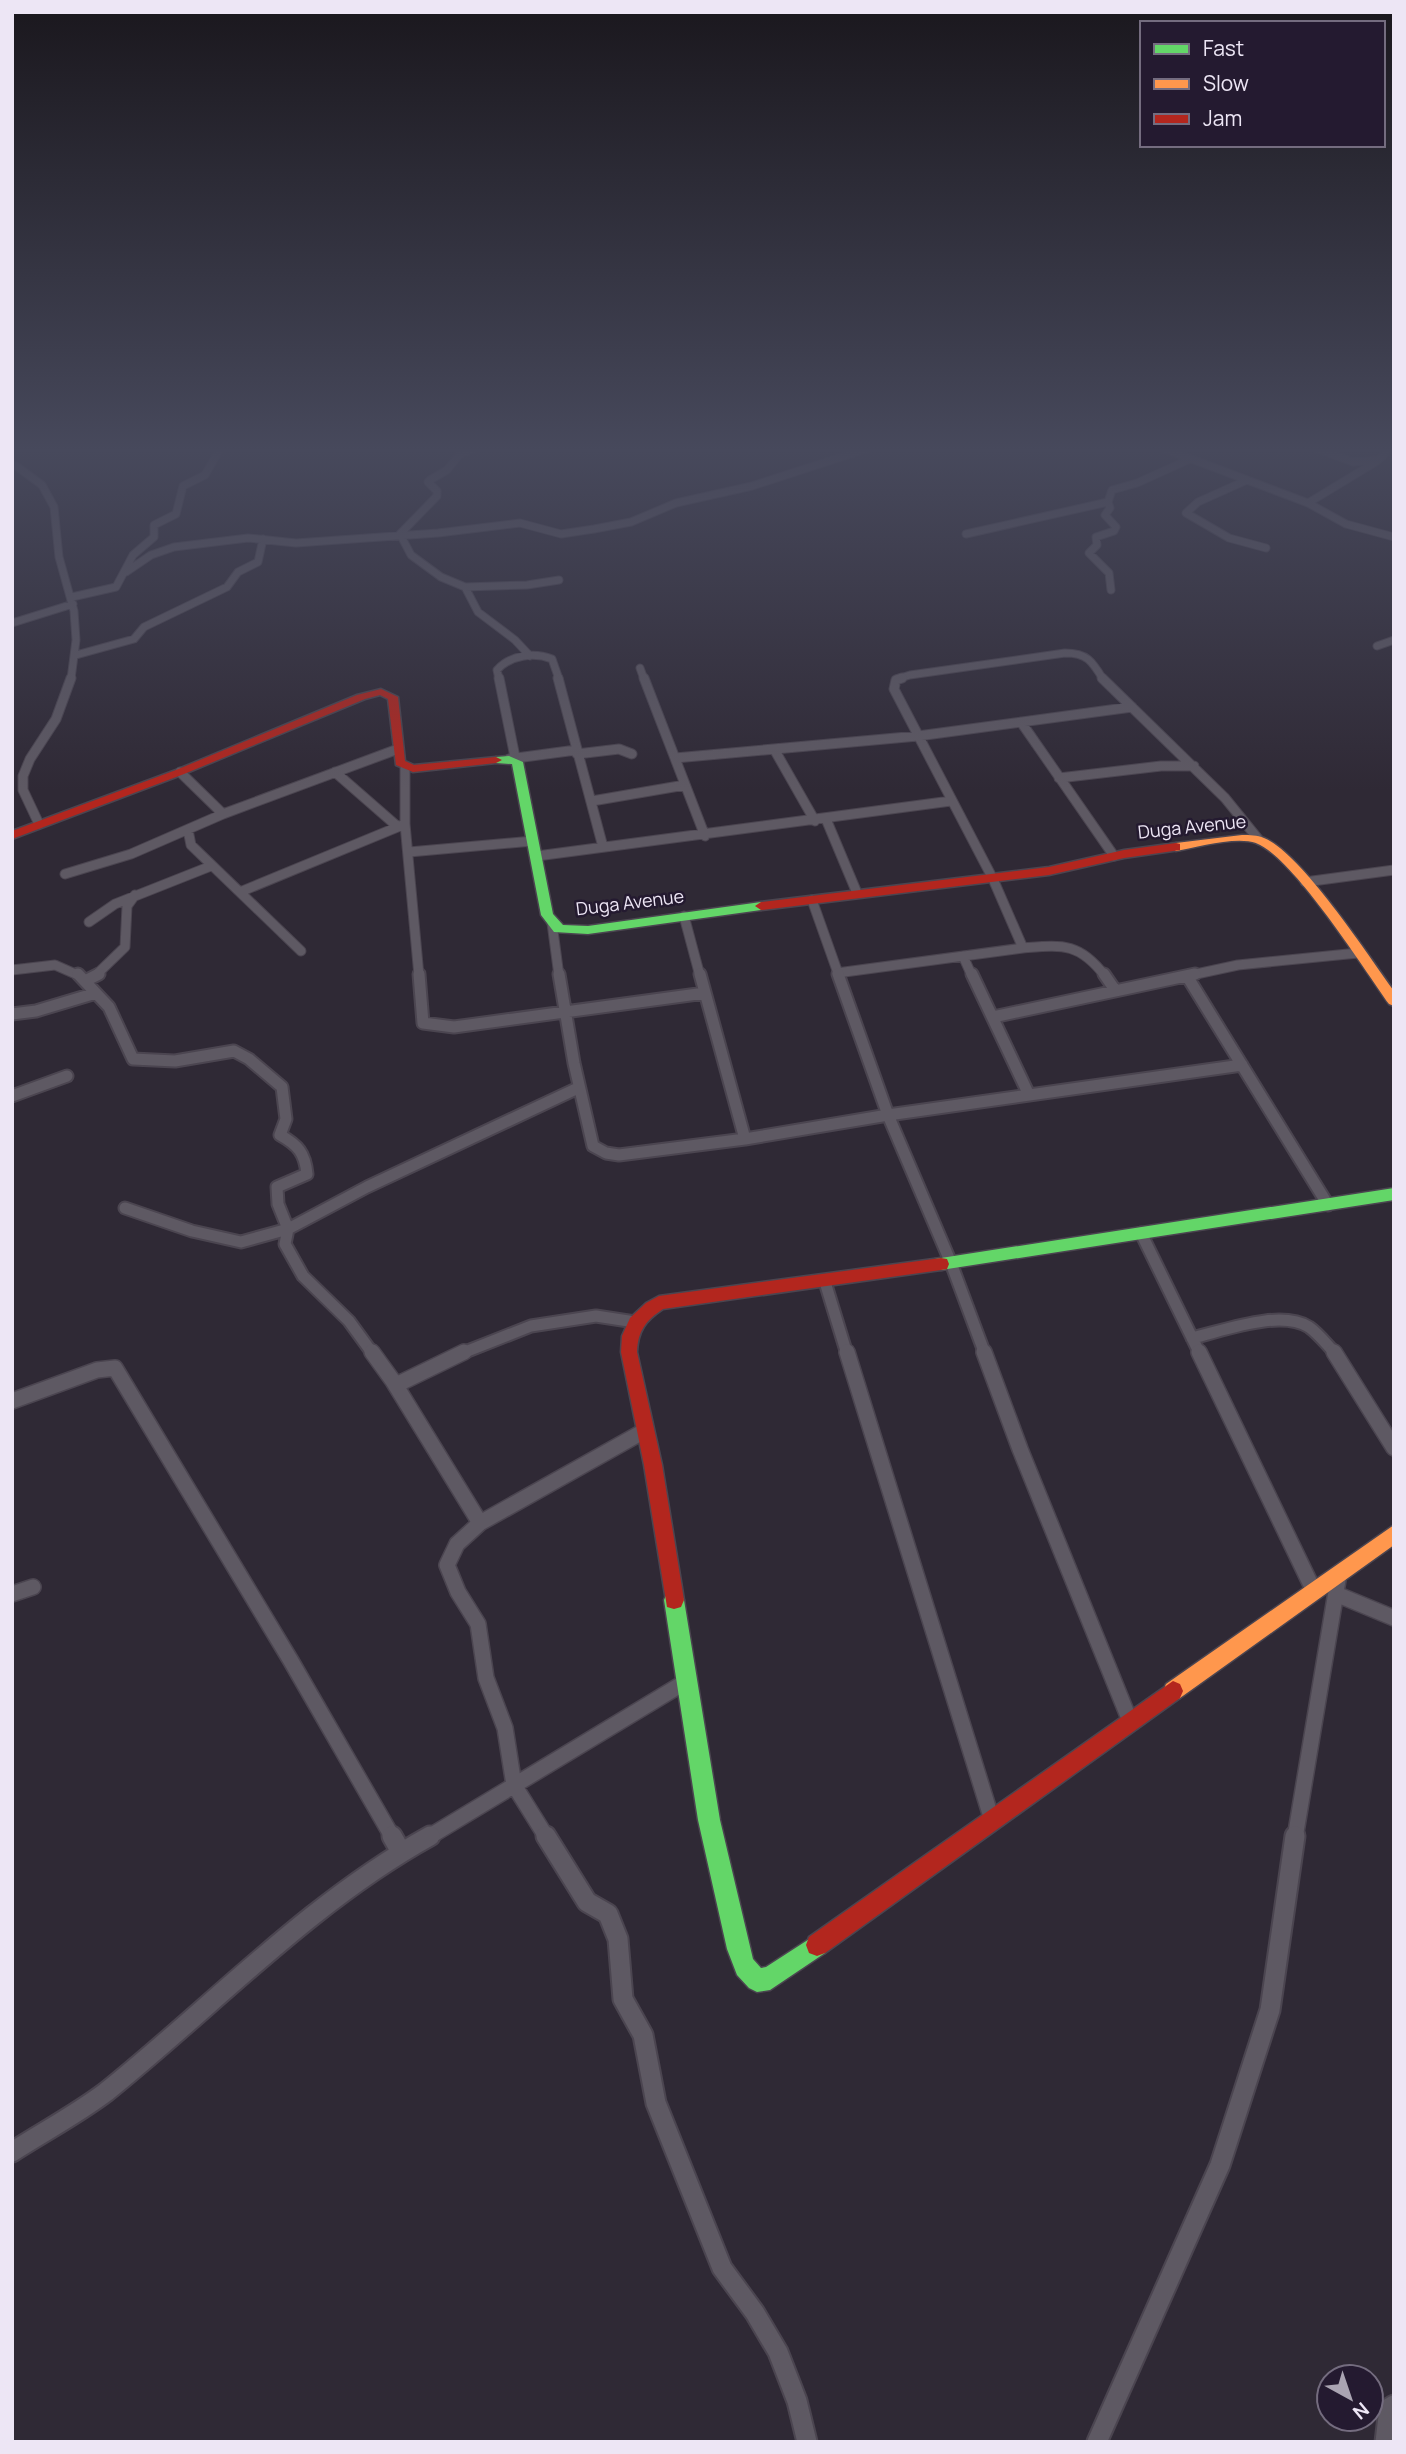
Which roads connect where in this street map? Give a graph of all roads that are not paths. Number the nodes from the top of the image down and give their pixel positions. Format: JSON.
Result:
{"nodes":[{"id":1,"x":61,"y":562,"type":"edge"},
{"id":2,"x":127,"y":562,"type":"edge"},
{"id":3,"x":141,"y":562,"type":"edge"},
{"id":4,"x":258,"y":562,"type":"edge"},
{"id":5,"x":420,"y":562,"type":"edge"},
{"id":6,"x":1101,"y":562,"type":"edge"},
{"id":7,"x":126,"y":572,"type":"junction"},
{"id":8,"x":559,"y":580,"type":"dead end"},
{"id":9,"x":465,"y":587,"type":"junction"},
{"id":10,"x":1111,"y":590,"type":"dead end"},
{"id":11,"x":72,"y":601,"type":"junction"},
{"id":12,"x":12,"y":623,"type":"edge"},
{"id":13,"x":1394,"y":640,"type":"edge"},
{"id":14,"x":1377,"y":646,"type":"dead end"},
{"id":15,"x":76,"y":655,"type":"junction"},
{"id":16,"x":530,"y":656,"type":"junction"},
{"id":17,"x":640,"y":668,"type":"dead end"},
{"id":18,"x":1132,"y":707,"type":"junction"},
{"id":19,"x":1021,"y":722,"type":"junction"},
{"id":20,"x":918,"y":736,"type":"junction"},
{"id":21,"x":398,"y":748,"type":"junction"},
{"id":22,"x":774,"y":749,"type":"junction"},
{"id":23,"x":576,"y":752,"type":"junction"},
{"id":24,"x":632,"y":754,"type":"dead end"},
{"id":25,"x":512,"y":758,"type":"junction"},
{"id":26,"x":675,"y":758,"type":"junction"},
{"id":27,"x":1194,"y":766,"type":"junction"},
{"id":28,"x":405,"y":768,"type":"junction"},
{"id":29,"x":180,"y":772,"type":"junction"},
{"id":30,"x":335,"y":772,"type":"junction"},
{"id":31,"x":1059,"y":778,"type":"junction"},
{"id":32,"x":685,"y":786,"type":"junction"},
{"id":33,"x":592,"y":801,"type":"junction"},
{"id":34,"x":951,"y":801,"type":"junction"},
{"id":35,"x":223,"y":814,"type":"junction"},
{"id":36,"x":827,"y":819,"type":"junction"},
{"id":37,"x":815,"y":821,"type":"junction"},
{"id":38,"x":39,"y":824,"type":"junction"},
{"id":39,"x":401,"y":825,"type":"junction"},
{"id":40,"x":188,"y":830,"type":"junction"},
{"id":41,"x":12,"y":835,"type":"edge"},
{"id":42,"x":705,"y":836,"type":"junction"},
{"id":43,"x":1259,"y":840,"type":"junction"},
{"id":44,"x":603,"y":847,"type":"junction"},
{"id":45,"x":535,"y":848,"type":"junction"},
{"id":46,"x":408,"y":852,"type":"junction"},
{"id":47,"x":1114,"y":856,"type":"junction"},
{"id":48,"x":211,"y":866,"type":"junction"},
{"id":49,"x":1394,"y":870,"type":"edge"},
{"id":50,"x":65,"y":874,"type":"dead end"},
{"id":51,"x":993,"y":879,"type":"junction"},
{"id":52,"x":1305,"y":882,"type":"junction"},
{"id":53,"x":240,"y":892,"type":"junction"},
{"id":54,"x":857,"y":893,"type":"junction"},
{"id":55,"x":135,"y":895,"type":"junction"},
{"id":56,"x":812,"y":900,"type":"junction"},
{"id":57,"x":684,"y":916,"type":"junction"},
{"id":58,"x":89,"y":922,"type":"dead end"},
{"id":59,"x":552,"y":923,"type":"junction"},
{"id":60,"x":1023,"y":948,"type":"junction"},
{"id":61,"x":301,"y":951,"type":"dead end"},
{"id":62,"x":1358,"y":953,"type":"junction"},
{"id":63,"x":963,"y":956,"type":"junction"},
{"id":64,"x":12,"y":970,"type":"edge"},
{"id":65,"x":837,"y":973,"type":"junction"},
{"id":66,"x":1187,"y":976,"type":"junction"},
{"id":67,"x":85,"y":981,"type":"junction"},
{"id":68,"x":1115,"y":990,"type":"junction"},
{"id":69,"x":96,"y":993,"type":"junction"},
{"id":70,"x":705,"y":993,"type":"junction"},
{"id":71,"x":1393,"y":1000,"type":"edge"},
{"id":72,"x":564,"y":1013,"type":"junction"},
{"id":73,"x":12,"y":1014,"type":"edge"},
{"id":74,"x":993,"y":1017,"type":"junction"},
{"id":75,"x":1242,"y":1065,"type":"junction"},
{"id":76,"x":67,"y":1076,"type":"dead end"},
{"id":77,"x":579,"y":1088,"type":"junction"},
{"id":78,"x":1029,"y":1095,"type":"junction"},
{"id":79,"x":12,"y":1096,"type":"edge"},
{"id":80,"x":888,"y":1115,"type":"junction"},
{"id":81,"x":746,"y":1139,"type":"junction"},
{"id":82,"x":1394,"y":1194,"type":"edge"},
{"id":83,"x":1328,"y":1205,"type":"junction"},
{"id":84,"x":125,"y":1208,"type":"dead end"},
{"id":85,"x":288,"y":1229,"type":"junction"},
{"id":86,"x":1141,"y":1233,"type":"junction"},
{"id":87,"x":951,"y":1263,"type":"junction"},
{"id":88,"x":825,"y":1282,"type":"junction"},
{"id":89,"x":635,"y":1322,"type":"junction"},
{"id":90,"x":1192,"y":1338,"type":"junction"},
{"id":91,"x":396,"y":1385,"type":"junction"},
{"id":92,"x":12,"y":1401,"type":"edge"},
{"id":93,"x":646,"y":1430,"type":"junction"},
{"id":94,"x":1394,"y":1448,"type":"edge"},
{"id":95,"x":480,"y":1523,"type":"junction"},
{"id":96,"x":1394,"y":1534,"type":"edge"},
{"id":97,"x":1339,"y":1574,"type":"junction"},
{"id":98,"x":33,"y":1587,"type":"dead end"},
{"id":99,"x":1313,"y":1589,"type":"junction"},
{"id":100,"x":12,"y":1594,"type":"edge"},
{"id":101,"x":1336,"y":1594,"type":"junction"},
{"id":102,"x":1394,"y":1618,"type":"edge"},
{"id":103,"x":687,"y":1681,"type":"junction"},
{"id":104,"x":1130,"y":1721,"type":"junction"},
{"id":105,"x":514,"y":1784,"type":"junction"},
{"id":106,"x":992,"y":1821,"type":"junction"},
{"id":107,"x":401,"y":1852,"type":"junction"},
{"id":108,"x":12,"y":2152,"type":"edge"},
{"id":109,"x":1394,"y":2404,"type":"edge"},
{"id":110,"x":807,"y":2442,"type":"edge"},
{"id":111,"x":1097,"y":2442,"type":"edge"},
{"id":112,"x":1385,"y":2442,"type":"edge"}],
"edges":[{"from":1,"to":11,"type":"street"},
{"from":2,"to":7,"type":"street"},
{"from":3,"to":7,"type":"street"},
{"from":4,"to":15,"type":"street"},
{"from":5,"to":9,"type":"street"},
{"from":6,"to":10,"type":"street"},
{"from":7,"to":11,"type":"street"},
{"from":8,"to":9,"type":"street"},
{"from":9,"to":16,"type":"street"},
{"from":11,"to":12,"type":"street"},
{"from":11,"to":15,"type":"street"},
{"from":13,"to":14,"type":"street"},
{"from":15,"to":38,"type":"street"},
{"from":16,"to":23,"type":"street"},
{"from":16,"to":25,"type":"street"},
{"from":17,"to":26,"type":"street"},
{"from":18,"to":19,"type":"street"},
{"from":18,"to":20,"type":"street"},
{"from":18,"to":27,"type":"street"},
{"from":19,"to":20,"type":"street"},
{"from":19,"to":31,"type":"street"},
{"from":20,"to":22,"type":"street"},
{"from":20,"to":34,"type":"street"},
{"from":21,"to":28,"type":"street"},
{"from":21,"to":29,"type":"street"},
{"from":21,"to":30,"type":"street"},
{"from":22,"to":26,"type":"street"},
{"from":22,"to":37,"type":"street"},
{"from":23,"to":24,"type":"street"},
{"from":23,"to":25,"type":"street"},
{"from":23,"to":33,"type":"street"},
{"from":25,"to":28,"type":"street"},
{"from":25,"to":45,"type":"street","name":"Duga Avenue"},
{"from":26,"to":32,"type":"street"},
{"from":27,"to":31,"type":"street"},
{"from":27,"to":43,"type":"street"},
{"from":28,"to":39,"type":"street"},
{"from":29,"to":35,"type":"street"},
{"from":29,"to":38,"type":"street"},
{"from":30,"to":35,"type":"street"},
{"from":30,"to":39,"type":"street"},
{"from":31,"to":47,"type":"street"},
{"from":32,"to":33,"type":"street"},
{"from":32,"to":42,"type":"street"},
{"from":33,"to":44,"type":"street"},
{"from":34,"to":36,"type":"street"},
{"from":34,"to":51,"type":"street"},
{"from":35,"to":40,"type":"street"},
{"from":36,"to":37,"type":"street"},
{"from":36,"to":54,"type":"street"},
{"from":37,"to":42,"type":"street"},
{"from":38,"to":41,"type":"street"},
{"from":39,"to":46,"type":"street"},
{"from":39,"to":53,"type":"street"},
{"from":40,"to":48,"type":"street"},
{"from":40,"to":50,"type":"street"},
{"from":42,"to":44,"type":"street"},
{"from":43,"to":47,"type":"street","name":"Duga Avenue"},
{"from":43,"to":52,"type":"street","name":"Duga Avenue"},
{"from":44,"to":45,"type":"street"},
{"from":45,"to":46,"type":"street"},
{"from":45,"to":59,"type":"street","name":"Duga Avenue"},
{"from":46,"to":72,"type":"street"},
{"from":47,"to":51,"type":"street","name":"Duga Avenue"},
{"from":48,"to":53,"type":"street"},
{"from":48,"to":55,"type":"street"},
{"from":49,"to":52,"type":"street"},
{"from":51,"to":54,"type":"street","name":"Duga Avenue"},
{"from":51,"to":60,"type":"street"},
{"from":52,"to":62,"type":"street","name":"Duga Avenue"},
{"from":53,"to":61,"type":"street"},
{"from":54,"to":56,"type":"street","name":"Duga Avenue"},
{"from":55,"to":58,"type":"street"},
{"from":55,"to":67,"type":"street"},
{"from":56,"to":57,"type":"street","name":"Duga Avenue"},
{"from":56,"to":65,"type":"street"},
{"from":57,"to":59,"type":"street","name":"Duga Avenue"},
{"from":57,"to":70,"type":"street"},
{"from":59,"to":72,"type":"street"},
{"from":60,"to":63,"type":"street"},
{"from":60,"to":68,"type":"street"},
{"from":62,"to":66,"type":"street"},
{"from":62,"to":71,"type":"street","name":"Duga Avenue"},
{"from":63,"to":65,"type":"street"},
{"from":63,"to":74,"type":"street"},
{"from":64,"to":67,"type":"street"},
{"from":65,"to":80,"type":"street"},
{"from":66,"to":68,"type":"street"},
{"from":66,"to":75,"type":"street"},
{"from":67,"to":69,"type":"street"},
{"from":68,"to":74,"type":"street"},
{"from":69,"to":73,"type":"street"},
{"from":69,"to":85,"type":"street"},
{"from":70,"to":72,"type":"street"},
{"from":70,"to":81,"type":"street"},
{"from":72,"to":77,"type":"street"},
{"from":74,"to":78,"type":"street"},
{"from":75,"to":78,"type":"street"},
{"from":75,"to":83,"type":"street"},
{"from":76,"to":79,"type":"street"},
{"from":77,"to":81,"type":"street"},
{"from":77,"to":85,"type":"street"},
{"from":78,"to":80,"type":"street"},
{"from":80,"to":81,"type":"street"},
{"from":80,"to":87,"type":"street"},
{"from":82,"to":83,"type":"street"},
{"from":83,"to":86,"type":"street"},
{"from":84,"to":85,"type":"street"},
{"from":85,"to":91,"type":"street"},
{"from":86,"to":87,"type":"street"},
{"from":86,"to":90,"type":"street"},
{"from":87,"to":88,"type":"street"},
{"from":87,"to":104,"type":"street"},
{"from":88,"to":89,"type":"street"},
{"from":88,"to":106,"type":"street"},
{"from":89,"to":91,"type":"street"},
{"from":89,"to":93,"type":"street"},
{"from":90,"to":94,"type":"street"},
{"from":90,"to":99,"type":"street"},
{"from":91,"to":95,"type":"street"},
{"from":92,"to":107,"type":"street"},
{"from":93,"to":95,"type":"street"},
{"from":93,"to":103,"type":"street"},
{"from":95,"to":105,"type":"street"},
{"from":96,"to":97,"type":"street"},
{"from":97,"to":99,"type":"street"},
{"from":97,"to":101,"type":"street"},
{"from":98,"to":100,"type":"street"},
{"from":99,"to":104,"type":"street"},
{"from":101,"to":102,"type":"street"},
{"from":101,"to":111,"type":"street"},
{"from":103,"to":105,"type":"street"},
{"from":103,"to":106,"type":"street"},
{"from":104,"to":106,"type":"street"},
{"from":105,"to":107,"type":"street"},
{"from":105,"to":110,"type":"street"},
{"from":107,"to":108,"type":"street"},
{"from":109,"to":112,"type":"street"}]}
